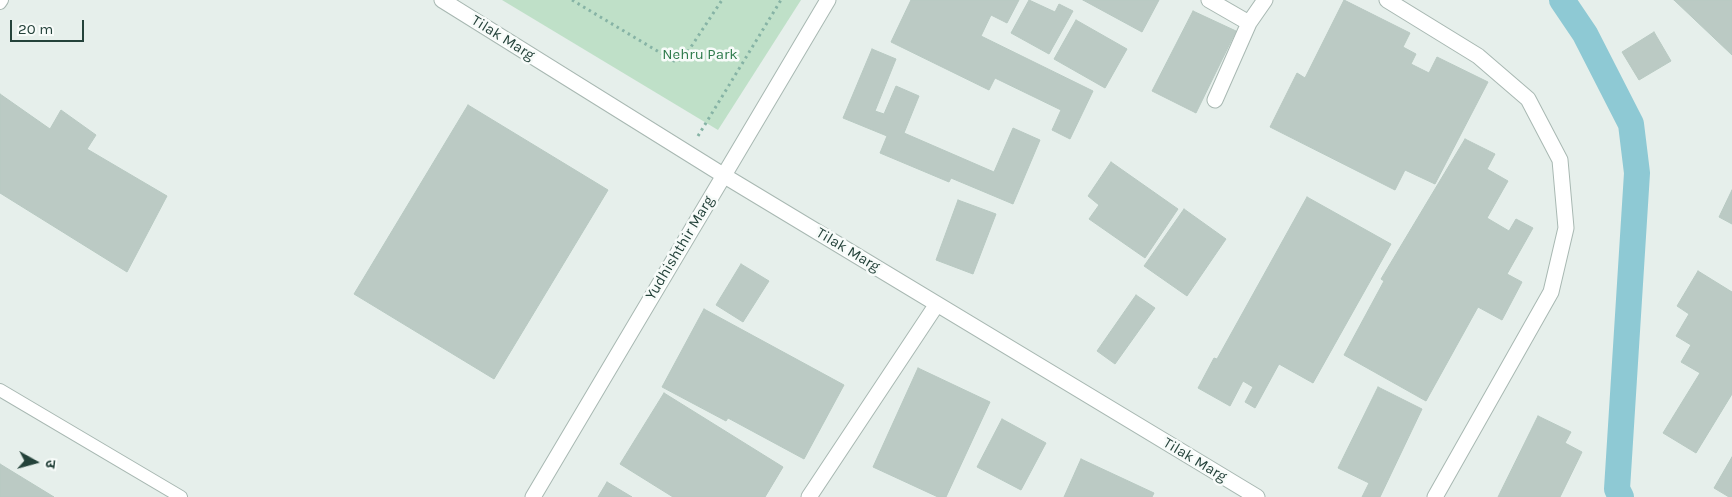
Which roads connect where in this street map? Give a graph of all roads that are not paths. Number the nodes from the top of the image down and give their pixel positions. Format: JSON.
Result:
{"nodes":[{"id":1,"x":442,"y":0,"type":"edge"},
{"id":2,"x":828,"y":0,"type":"edge"},
{"id":3,"x":1209,"y":0,"type":"edge"},
{"id":4,"x":1265,"y":0,"type":"edge"},
{"id":5,"x":1388,"y":0,"type":"edge"},
{"id":6,"x":1249,"y":23,"type":"junction"},
{"id":7,"x":1214,"y":100,"type":"dead end"},
{"id":8,"x":723,"y":175,"type":"junction"},
{"id":9,"x":937,"y":304,"type":"junction"},
{"id":10,"x":0,"y":390,"type":"edge"},
{"id":11,"x":181,"y":497,"type":"edge"},
{"id":12,"x":533,"y":497,"type":"edge"},
{"id":13,"x":809,"y":497,"type":"edge"},
{"id":14,"x":1257,"y":497,"type":"edge"},
{"id":15,"x":1435,"y":497,"type":"edge"}],
"edges":[{"from":1,"to":8,"type":"street","name":"Tilak Marg"},
{"from":2,"to":8,"type":"street","name":"Yudhishthir Marg"},
{"from":3,"to":6,"type":"street"},
{"from":4,"to":6,"type":"street"},
{"from":5,"to":15,"type":"street"},
{"from":6,"to":7,"type":"street"},
{"from":8,"to":9,"type":"street","name":"Tilak Marg"},
{"from":8,"to":12,"type":"street","name":"Yudhishthir Marg"},
{"from":9,"to":13,"type":"street"},
{"from":9,"to":14,"type":"street","name":"Tilak Marg"},
{"from":10,"to":11,"type":"lane"}]}
